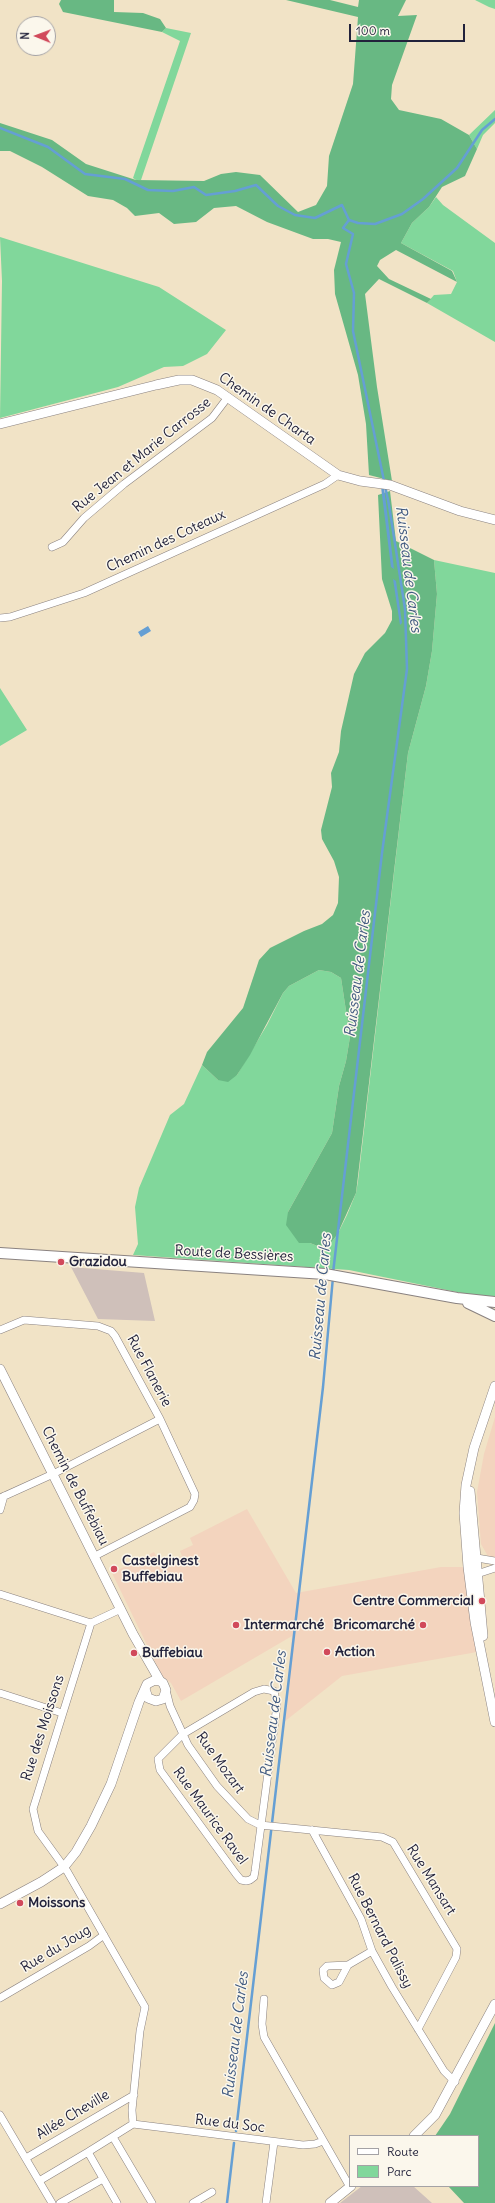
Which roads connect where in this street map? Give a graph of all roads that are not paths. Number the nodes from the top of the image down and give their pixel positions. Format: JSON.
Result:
{"nodes":[{"id":1,"x":228,"y":397,"type":"junction"},
{"id":2,"x":0,"y":424,"type":"edge"},
{"id":3,"x":338,"y":475,"type":"junction"},
{"id":4,"x":495,"y":520,"type":"edge"},
{"id":5,"x":52,"y":548,"type":"dead end"},
{"id":6,"x":0,"y":618,"type":"edge"},
{"id":7,"x":3,"y":1251,"type":"edge"},
{"id":8,"x":457,"y":1298,"type":"junction"},
{"id":9,"x":495,"y":1302,"type":"edge"},
{"id":10,"x":495,"y":1316,"type":"edge"},
{"id":11,"x":0,"y":1330,"type":"edge"},
{"id":12,"x":0,"y":1369,"type":"edge"},
{"id":13,"x":495,"y":1386,"type":"edge"},
{"id":14,"x":160,"y":1419,"type":"junction"},
{"id":15,"x":53,"y":1474,"type":"junction"},
{"id":16,"x":2,"y":1497,"type":"edge"},
{"id":17,"x":0,"y":1510,"type":"edge"},
{"id":18,"x":95,"y":1556,"type":"junction"},
{"id":19,"x":495,"y":1561,"type":"edge"},
{"id":20,"x":474,"y":1566,"type":"junction"},
{"id":21,"x":495,"y":1568,"type":"edge"},
{"id":22,"x":0,"y":1594,"type":"edge"},
{"id":23,"x":121,"y":1609,"type":"junction"},
{"id":24,"x":91,"y":1623,"type":"junction"},
{"id":25,"x":146,"y":1659,"type":"junction"},
{"id":26,"x":160,"y":1681,"type":"junction"},
{"id":27,"x":146,"y":1687,"type":"junction"},
{"id":28,"x":166,"y":1690,"type":"junction"},
{"id":29,"x":0,"y":1693,"type":"edge"},
{"id":30,"x":156,"y":1700,"type":"junction"},
{"id":31,"x":170,"y":1706,"type":"junction"},
{"id":32,"x":137,"y":1710,"type":"junction"},
{"id":33,"x":62,"y":1713,"type":"junction"},
{"id":34,"x":495,"y":1722,"type":"edge"},
{"id":35,"x":183,"y":1734,"type":"junction"},
{"id":36,"x":260,"y":1825,"type":"junction"},
{"id":37,"x":312,"y":1830,"type":"junction"},
{"id":38,"x":64,"y":1867,"type":"junction"},
{"id":39,"x":0,"y":1904,"type":"edge"},
{"id":40,"x":104,"y":1935,"type":"junction"},
{"id":41,"x":372,"y":1951,"type":"junction"},
{"id":42,"x":348,"y":1965,"type":"dead end"},
{"id":43,"x":0,"y":1998,"type":"edge"},
{"id":44,"x":264,"y":1999,"type":"dead end"},
{"id":45,"x":495,"y":2004,"type":"edge"},
{"id":46,"x":418,"y":2029,"type":"junction"},
{"id":47,"x":454,"y":2082,"type":"junction"},
{"id":48,"x":134,"y":2095,"type":"junction"},
{"id":49,"x":0,"y":2116,"type":"edge"},
{"id":50,"x":133,"y":2124,"type":"junction"},
{"id":51,"x":415,"y":2135,"type":"edge"},
{"id":52,"x":113,"y":2137,"type":"junction"},
{"id":53,"x":323,"y":2141,"type":"junction"},
{"id":54,"x":274,"y":2142,"type":"junction"},
{"id":55,"x":88,"y":2152,"type":"junction"},
{"id":56,"x":26,"y":2158,"type":"junction"},
{"id":57,"x":103,"y":2179,"type":"junction"},
{"id":58,"x":39,"y":2181,"type":"junction"},
{"id":59,"x":349,"y":2184,"type":"edge"},
{"id":60,"x":349,"y":2187,"type":"edge"},
{"id":61,"x":212,"y":2192,"type":"dead end"},
{"id":62,"x":52,"y":2203,"type":"edge"},
{"id":63,"x":60,"y":2203,"type":"edge"},
{"id":64,"x":117,"y":2203,"type":"edge"},
{"id":65,"x":152,"y":2203,"type":"edge"},
{"id":66,"x":193,"y":2203,"type":"edge"},
{"id":67,"x":266,"y":2203,"type":"edge"},
{"id":68,"x":330,"y":2203,"type":"edge"}],
"edges":[{"from":1,"to":2,"type":"street","name":"Chemin de Charta"},
{"from":1,"to":3,"type":"street","name":"Chemin de Charta"},
{"from":1,"to":5,"type":"street","name":"Rue Jean et Marie Carrosse"},
{"from":3,"to":4,"type":"street","name":"Chemin de Charta"},
{"from":3,"to":6,"type":"street","name":"Chemin des Coteaux"},
{"from":7,"to":8,"type":"main road","name":"Route de Bessières"},
{"from":8,"to":9,"type":"main road","name":"Route de Bessières"},
{"from":8,"to":10,"type":"main road","name":"Route de Bessières"},
{"from":11,"to":14,"type":"street","name":"Rue Flanerie"},
{"from":12,"to":15,"type":"street","name":"Chemin de Buffebiau"},
{"from":13,"to":20,"type":"street"},
{"from":14,"to":15,"type":"street"},
{"from":14,"to":18,"type":"street","name":"Rue Flanerie"},
{"from":15,"to":16,"type":"street"},
{"from":15,"to":18,"type":"street","name":"Chemin de Buffebiau"},
{"from":16,"to":17,"type":"street"},
{"from":18,"to":23,"type":"street","name":"Chemin de Buffebiau"},
{"from":19,"to":20,"type":"street"},
{"from":20,"to":21,"type":"street"},
{"from":20,"to":34,"type":"street"},
{"from":22,"to":24,"type":"street"},
{"from":23,"to":24,"type":"street"},
{"from":23,"to":25,"type":"street","name":"Chemin de Buffebiau"},
{"from":24,"to":33,"type":"street","name":"Rue des Moissons"},
{"from":25,"to":26,"type":"street","name":"Chemin de Buffebiau"},
{"from":25,"to":27,"type":"street","name":"Chemin de Buffebiau"},
{"from":26,"to":27,"type":"street"},
{"from":26,"to":28,"type":"street"},
{"from":27,"to":30,"type":"street"},
{"from":27,"to":32,"type":"street","name":"Chemin de Buffebiau"},
{"from":28,"to":30,"type":"street"},
{"from":28,"to":31,"type":"street","name":"Rue Mozart"},
{"from":29,"to":33,"type":"street"},
{"from":30,"to":31,"type":"street"},
{"from":30,"to":32,"type":"street"},
{"from":31,"to":35,"type":"street","name":"Rue Mozart"},
{"from":32,"to":38,"type":"street","name":"Chemin de Buffebiau"},
{"from":33,"to":38,"type":"street","name":"Rue des Moissons"},
{"from":35,"to":36,"type":"street","name":"Rue Mozart"},
{"from":35,"to":36,"type":"street"},
{"from":35,"to":36,"type":"street","name":"Rue Maurice Ravel"},
{"from":36,"to":37,"type":"street","name":"Rue Mansart"},
{"from":37,"to":41,"type":"street","name":"Rue Bernard Palissy"},
{"from":37,"to":46,"type":"street","name":"Rue Mansart"},
{"from":38,"to":39,"type":"street","name":"Chemin de Buffebiau"},
{"from":38,"to":40,"type":"street","name":"Rue des Moissons"},
{"from":40,"to":43,"type":"street","name":"Rue du Joug"},
{"from":40,"to":48,"type":"street","name":"Rue des Moissons"},
{"from":41,"to":42,"type":"street"},
{"from":41,"to":46,"type":"street","name":"Rue Bernard Palissy"},
{"from":44,"to":53,"type":"street"},
{"from":45,"to":47,"type":"street"},
{"from":46,"to":47,"type":"street","name":"Rue Bernard Palissy"},
{"from":47,"to":51,"type":"street"},
{"from":48,"to":50,"type":"street","name":"Rue des Moissons"},
{"from":48,"to":56,"type":"street","name":"Allée Cheville"},
{"from":49,"to":56,"type":"street"},
{"from":50,"to":52,"type":"street"},
{"from":50,"to":54,"type":"street","name":"Rue du Soc"},
{"from":52,"to":55,"type":"street"},
{"from":52,"to":65,"type":"street"},
{"from":53,"to":54,"type":"street","name":"Rue du Soc"},
{"from":53,"to":59,"type":"street"},
{"from":54,"to":67,"type":"street"},
{"from":55,"to":57,"type":"street"},
{"from":55,"to":58,"type":"street"},
{"from":56,"to":58,"type":"street"},
{"from":57,"to":63,"type":"street"},
{"from":57,"to":64,"type":"street"},
{"from":58,"to":62,"type":"street"},
{"from":60,"to":68,"type":"street"},
{"from":61,"to":66,"type":"street"}]}
